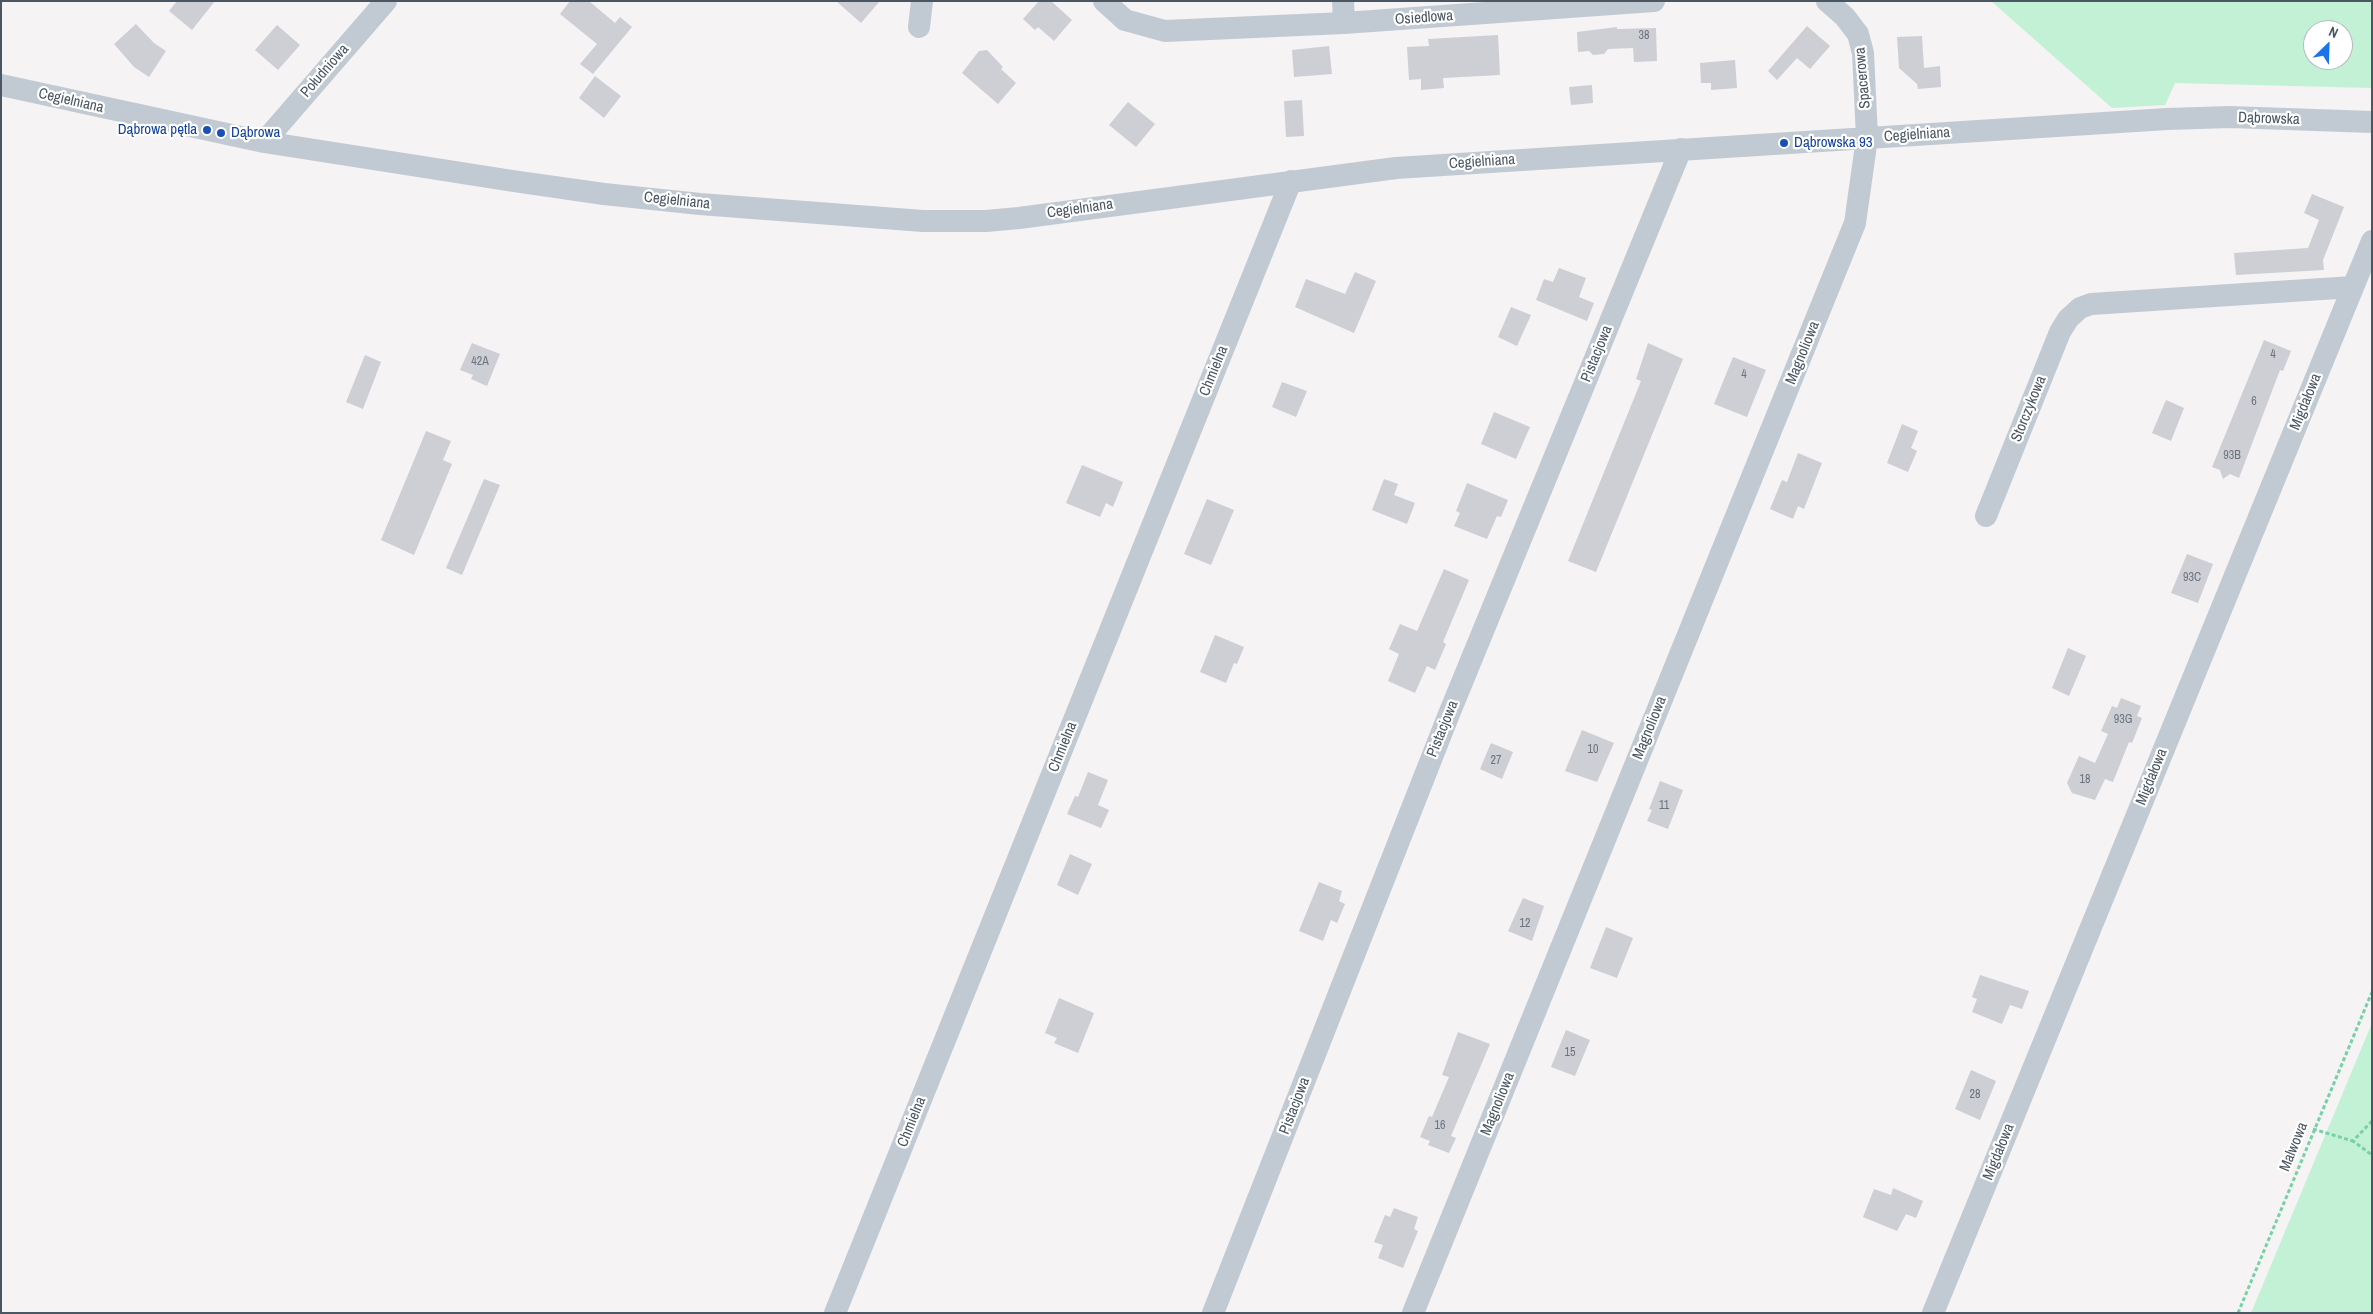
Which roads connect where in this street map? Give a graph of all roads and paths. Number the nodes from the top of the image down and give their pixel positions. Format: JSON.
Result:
{"nodes":[{"id":1,"x":386,"y":1,"type":"edge"},
{"id":2,"x":922,"y":1,"type":"edge"},
{"id":3,"x":1104,"y":1,"type":"edge"},
{"id":4,"x":1654,"y":1,"type":"edge"},
{"id":5,"x":1827,"y":1,"type":"edge"},
{"id":6,"x":1343,"y":12,"type":"edge"},
{"id":7,"x":919,"y":27,"type":"dead end"},
{"id":8,"x":1,"y":85,"type":"edge"},
{"id":9,"x":2167,"y":118,"type":"joint"},
{"id":10,"x":2372,"y":122,"type":"edge"},
{"id":11,"x":1867,"y":138,"type":"junction"},
{"id":12,"x":264,"y":142,"type":"junction"},
{"id":13,"x":1681,"y":148,"type":"junction"},
{"id":14,"x":1291,"y":181,"type":"junction"},
{"id":15,"x":2372,"y":241,"type":"edge"},
{"id":16,"x":2353,"y":288,"type":"junction"},
{"id":17,"x":1986,"y":516,"type":"dead end"},
{"id":18,"x":2372,"y":992,"type":"edge"},
{"id":19,"x":2372,"y":1121,"type":"edge"},
{"id":20,"x":2313,"y":1129,"type":"junction"},
{"id":21,"x":2354,"y":1141,"type":"junction"},
{"id":22,"x":2372,"y":1155,"type":"edge"},
{"id":23,"x":835,"y":1313,"type":"edge"},
{"id":24,"x":1213,"y":1313,"type":"edge"},
{"id":25,"x":1414,"y":1313,"type":"edge"},
{"id":26,"x":1933,"y":1313,"type":"edge"},
{"id":27,"x":2238,"y":1313,"type":"edge"}],
"edges":[{"from":1,"to":12,"type":"street","name":"Południowa"},
{"from":2,"to":7,"type":"street"},
{"from":3,"to":6,"type":"street","name":"Osiedlowa"},
{"from":4,"to":6,"type":"street","name":"Osiedlowa"},
{"from":5,"to":11,"type":"street","name":"Spacerowa"},
{"from":8,"to":12,"type":"street","name":"Cegielniana"},
{"from":9,"to":10,"type":"street","name":"Dąbrowska"},
{"from":9,"to":11,"type":"street","name":"Cegielniana"},
{"from":11,"to":13,"type":"street","name":"Cegielniana"},
{"from":11,"to":25,"type":"street","name":"Magnoliowa"},
{"from":12,"to":14,"type":"street","name":"Cegielniana"},
{"from":13,"to":14,"type":"street","name":"Cegielniana"},
{"from":13,"to":24,"type":"street","name":"Pistacjowa"},
{"from":14,"to":23,"type":"street","name":"Chmielna"},
{"from":15,"to":16,"type":"street","name":"Migdałowa"},
{"from":16,"to":17,"type":"street","name":"Storczykowa"},
{"from":16,"to":26,"type":"street","name":"Migdałowa"},
{"from":18,"to":20,"type":"path","name":"Malwowa"},
{"from":19,"to":21,"type":"path"},
{"from":20,"to":21,"type":"path"},
{"from":20,"to":27,"type":"path","name":"Malwowa"},
{"from":21,"to":22,"type":"path"}]}
